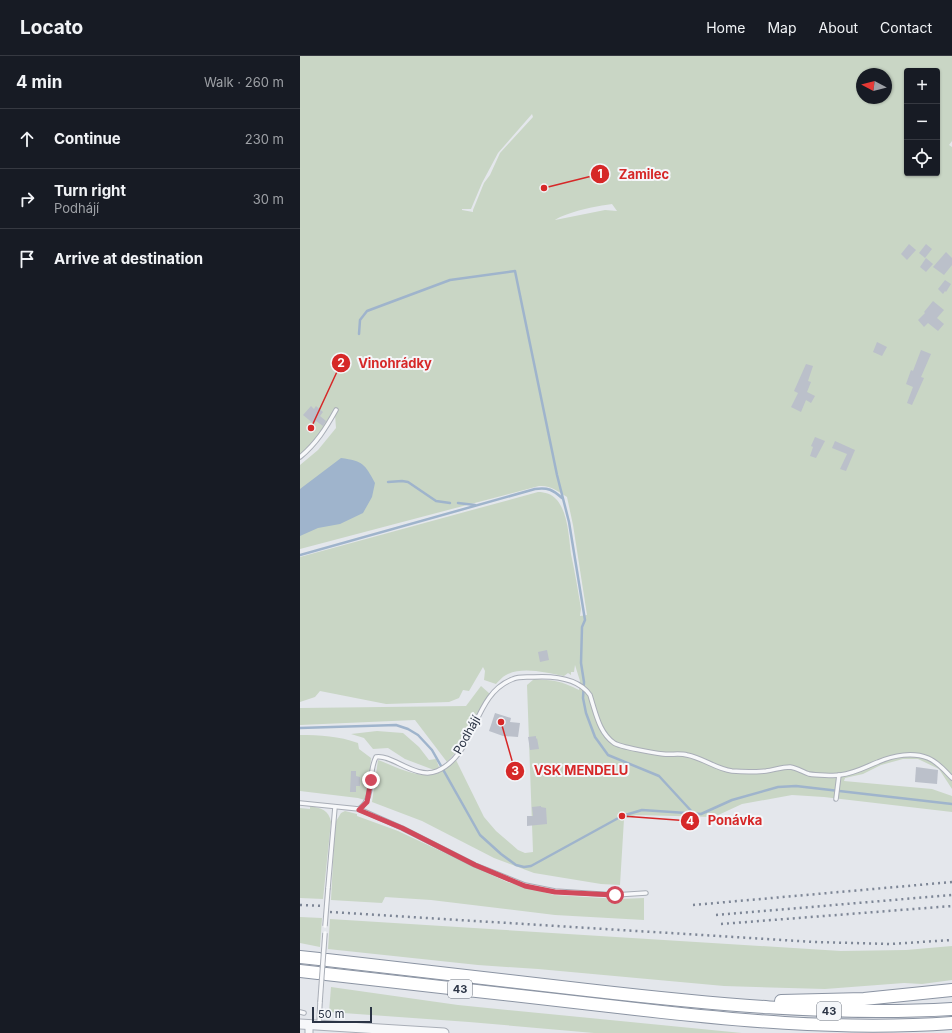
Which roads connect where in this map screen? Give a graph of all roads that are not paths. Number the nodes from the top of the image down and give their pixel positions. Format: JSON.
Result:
{"nodes":[{"id":1,"x":336,"y":410,"type":"dead end"},
{"id":2,"x":300,"y":457,"type":"edge"},
{"id":3,"x":838,"y":775,"type":"junction"},
{"id":4,"x":952,"y":778,"type":"edge"},
{"id":5,"x":836,"y":799,"type":"dead end"},
{"id":6,"x":300,"y":803,"type":"edge"},
{"id":7,"x":335,"y":807,"type":"junction"},
{"id":8,"x":359,"y":810,"type":"junction"},
{"id":9,"x":646,"y":893,"type":"dead end"},
{"id":10,"x":300,"y":957,"type":"edge"},
{"id":11,"x":300,"y":971,"type":"edge"},
{"id":12,"x":952,"y":990,"type":"edge"},
{"id":13,"x":706,"y":1003,"type":"junction"},
{"id":14,"x":952,"y":1009,"type":"edge"},
{"id":15,"x":952,"y":1023,"type":"edge"},
{"id":16,"x":309,"y":1026,"type":"edge"},
{"id":17,"x":392,"y":1031,"type":"edge"},
{"id":18,"x":444,"y":1033,"type":"edge"}],
"edges":[{"from":1,"to":2,"type":"lane"},
{"from":3,"to":4,"type":"lane"},
{"from":3,"to":5,"type":"lane"},
{"from":3,"to":8,"type":"lane","name":"Podhájí"},
{"from":6,"to":7,"type":"lane"},
{"from":7,"to":8,"type":"lane"},
{"from":7,"to":16,"type":"lane","bridge":true},
{"from":8,"to":9,"type":"lane"},
{"from":10,"to":13,"type":"highway","number":"43"},
{"from":11,"to":15,"type":"highway","number":"43"},
{"from":12,"to":13,"type":"highway"},
{"from":13,"to":14,"type":"highway","number":"43"},
{"from":16,"to":17,"type":"street"},
{"from":17,"to":18,"type":"street"}]}
